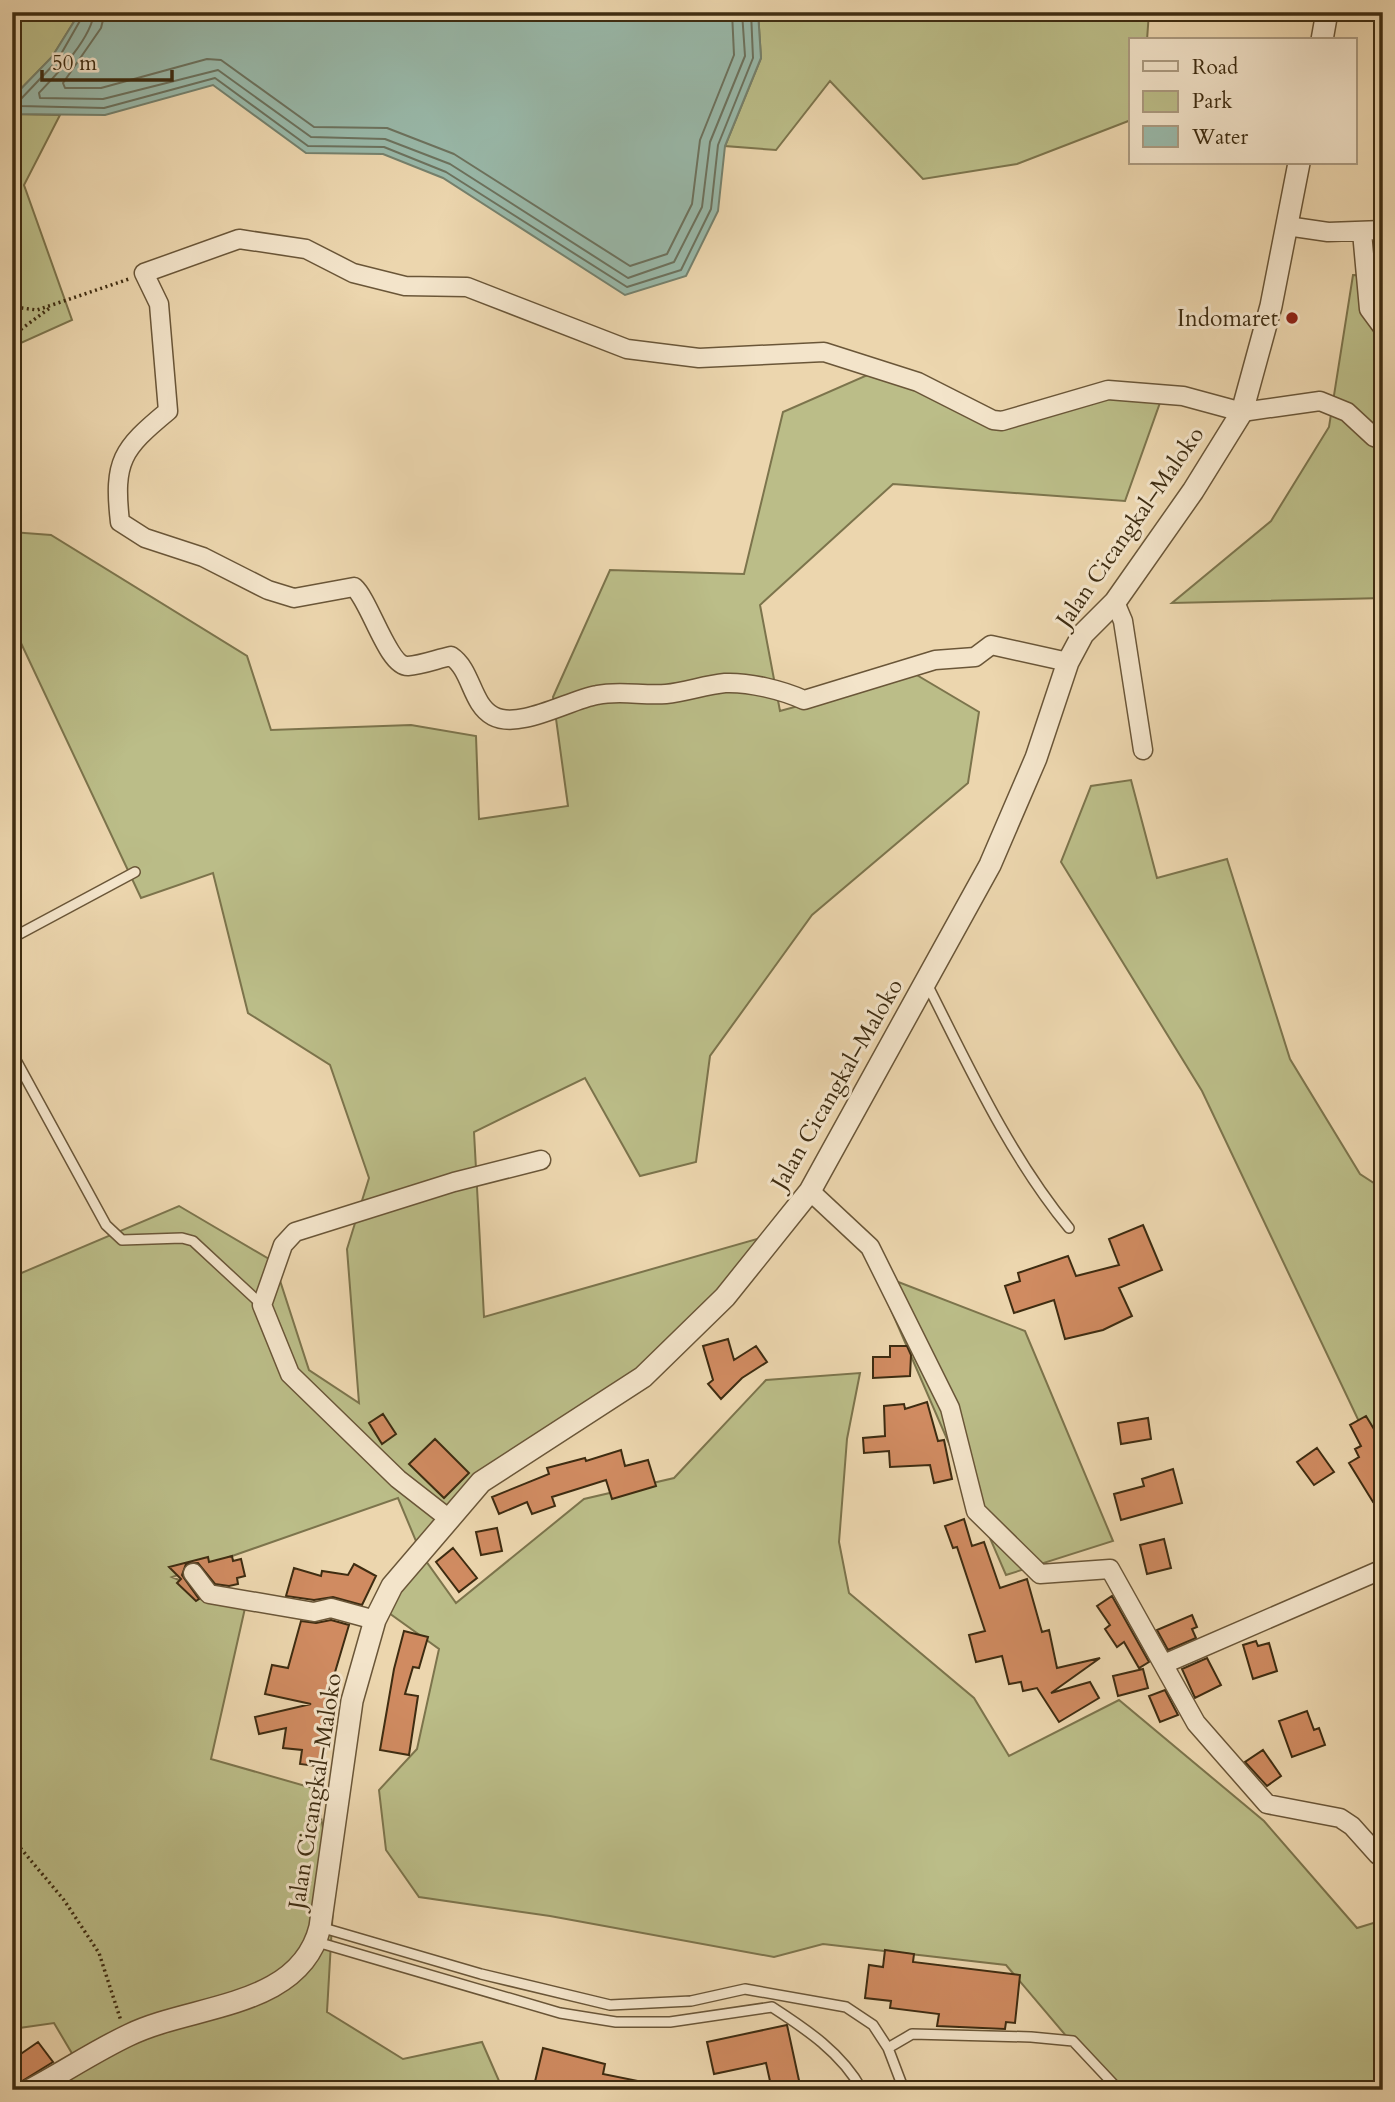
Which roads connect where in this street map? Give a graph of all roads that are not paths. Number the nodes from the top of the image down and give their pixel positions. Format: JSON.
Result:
{"nodes":[{"id":1,"x":1327,"y":12,"type":"edge"},
{"id":2,"x":1322,"y":38,"type":"edge"},
{"id":3,"x":1299,"y":164,"type":"edge"},
{"id":4,"x":1287,"y":226,"type":"junction"},
{"id":5,"x":1383,"y":230,"type":"edge"},
{"id":6,"x":1362,"y":232,"type":"junction"},
{"id":7,"x":1383,"y":328,"type":"edge"},
{"id":8,"x":1242,"y":412,"type":"junction"},
{"id":9,"x":1383,"y":440,"type":"edge"},
{"id":10,"x":1115,"y":602,"type":"junction"},
{"id":11,"x":1068,"y":662,"type":"junction"},
{"id":12,"x":1143,"y":750,"type":"dead end"},
{"id":13,"x":135,"y":872,"type":"dead end"},
{"id":14,"x":12,"y":938,"type":"edge"},
{"id":15,"x":925,"y":982,"type":"junction"},
{"id":16,"x":12,"y":1053,"type":"edge"},
{"id":17,"x":541,"y":1160,"type":"dead end"},
{"id":18,"x":810,"y":1191,"type":"junction"},
{"id":19,"x":1069,"y":1228,"type":"dead end"},
{"id":20,"x":262,"y":1305,"type":"junction"},
{"id":21,"x":448,"y":1518,"type":"junction"},
{"id":22,"x":1383,"y":1569,"type":"edge"},
{"id":23,"x":193,"y":1573,"type":"dead end"},
{"id":24,"x":375,"y":1620,"type":"junction"},
{"id":25,"x":1164,"y":1664,"type":"junction"},
{"id":26,"x":1383,"y":1855,"type":"edge"},
{"id":27,"x":318,"y":1934,"type":"junction"},
{"id":28,"x":888,"y":2048,"type":"junction"},
{"id":29,"x":30,"y":2090,"type":"edge"},
{"id":30,"x":862,"y":2090,"type":"edge"},
{"id":31,"x":905,"y":2090,"type":"edge"},
{"id":32,"x":1119,"y":2090,"type":"edge"}],
"edges":[{"from":1,"to":2,"type":"street"},
{"from":3,"to":4,"type":"street","name":"Jalan Cicangkal–Maloko"},
{"from":4,"to":6,"type":"street"},
{"from":4,"to":8,"type":"street","name":"Jalan Cicangkal–Maloko"},
{"from":5,"to":6,"type":"street"},
{"from":6,"to":7,"type":"street"},
{"from":8,"to":9,"type":"street"},
{"from":8,"to":10,"type":"street","name":"Jalan Cicangkal–Maloko"},
{"from":8,"to":11,"type":"street"},
{"from":10,"to":11,"type":"street","name":"Jalan Cicangkal–Maloko"},
{"from":10,"to":12,"type":"street"},
{"from":11,"to":15,"type":"street","name":"Jalan Cicangkal–Maloko"},
{"from":13,"to":14,"type":"lane"},
{"from":15,"to":18,"type":"street","name":"Jalan Cicangkal–Maloko"},
{"from":15,"to":19,"type":"lane"},
{"from":16,"to":20,"type":"lane"},
{"from":17,"to":20,"type":"street"},
{"from":18,"to":21,"type":"street","name":"Jalan Cicangkal–Maloko"},
{"from":18,"to":25,"type":"street"},
{"from":20,"to":21,"type":"street"},
{"from":21,"to":24,"type":"street","name":"Jalan Cicangkal–Maloko"},
{"from":22,"to":25,"type":"street"},
{"from":23,"to":24,"type":"street"},
{"from":24,"to":27,"type":"street","name":"Jalan Cicangkal–Maloko"},
{"from":25,"to":26,"type":"street"},
{"from":27,"to":28,"type":"lane"},
{"from":27,"to":29,"type":"street","name":"Jalan Cicangkal–Maloko"},
{"from":27,"to":30,"type":"lane"},
{"from":28,"to":31,"type":"lane"},
{"from":28,"to":32,"type":"lane"}]}
